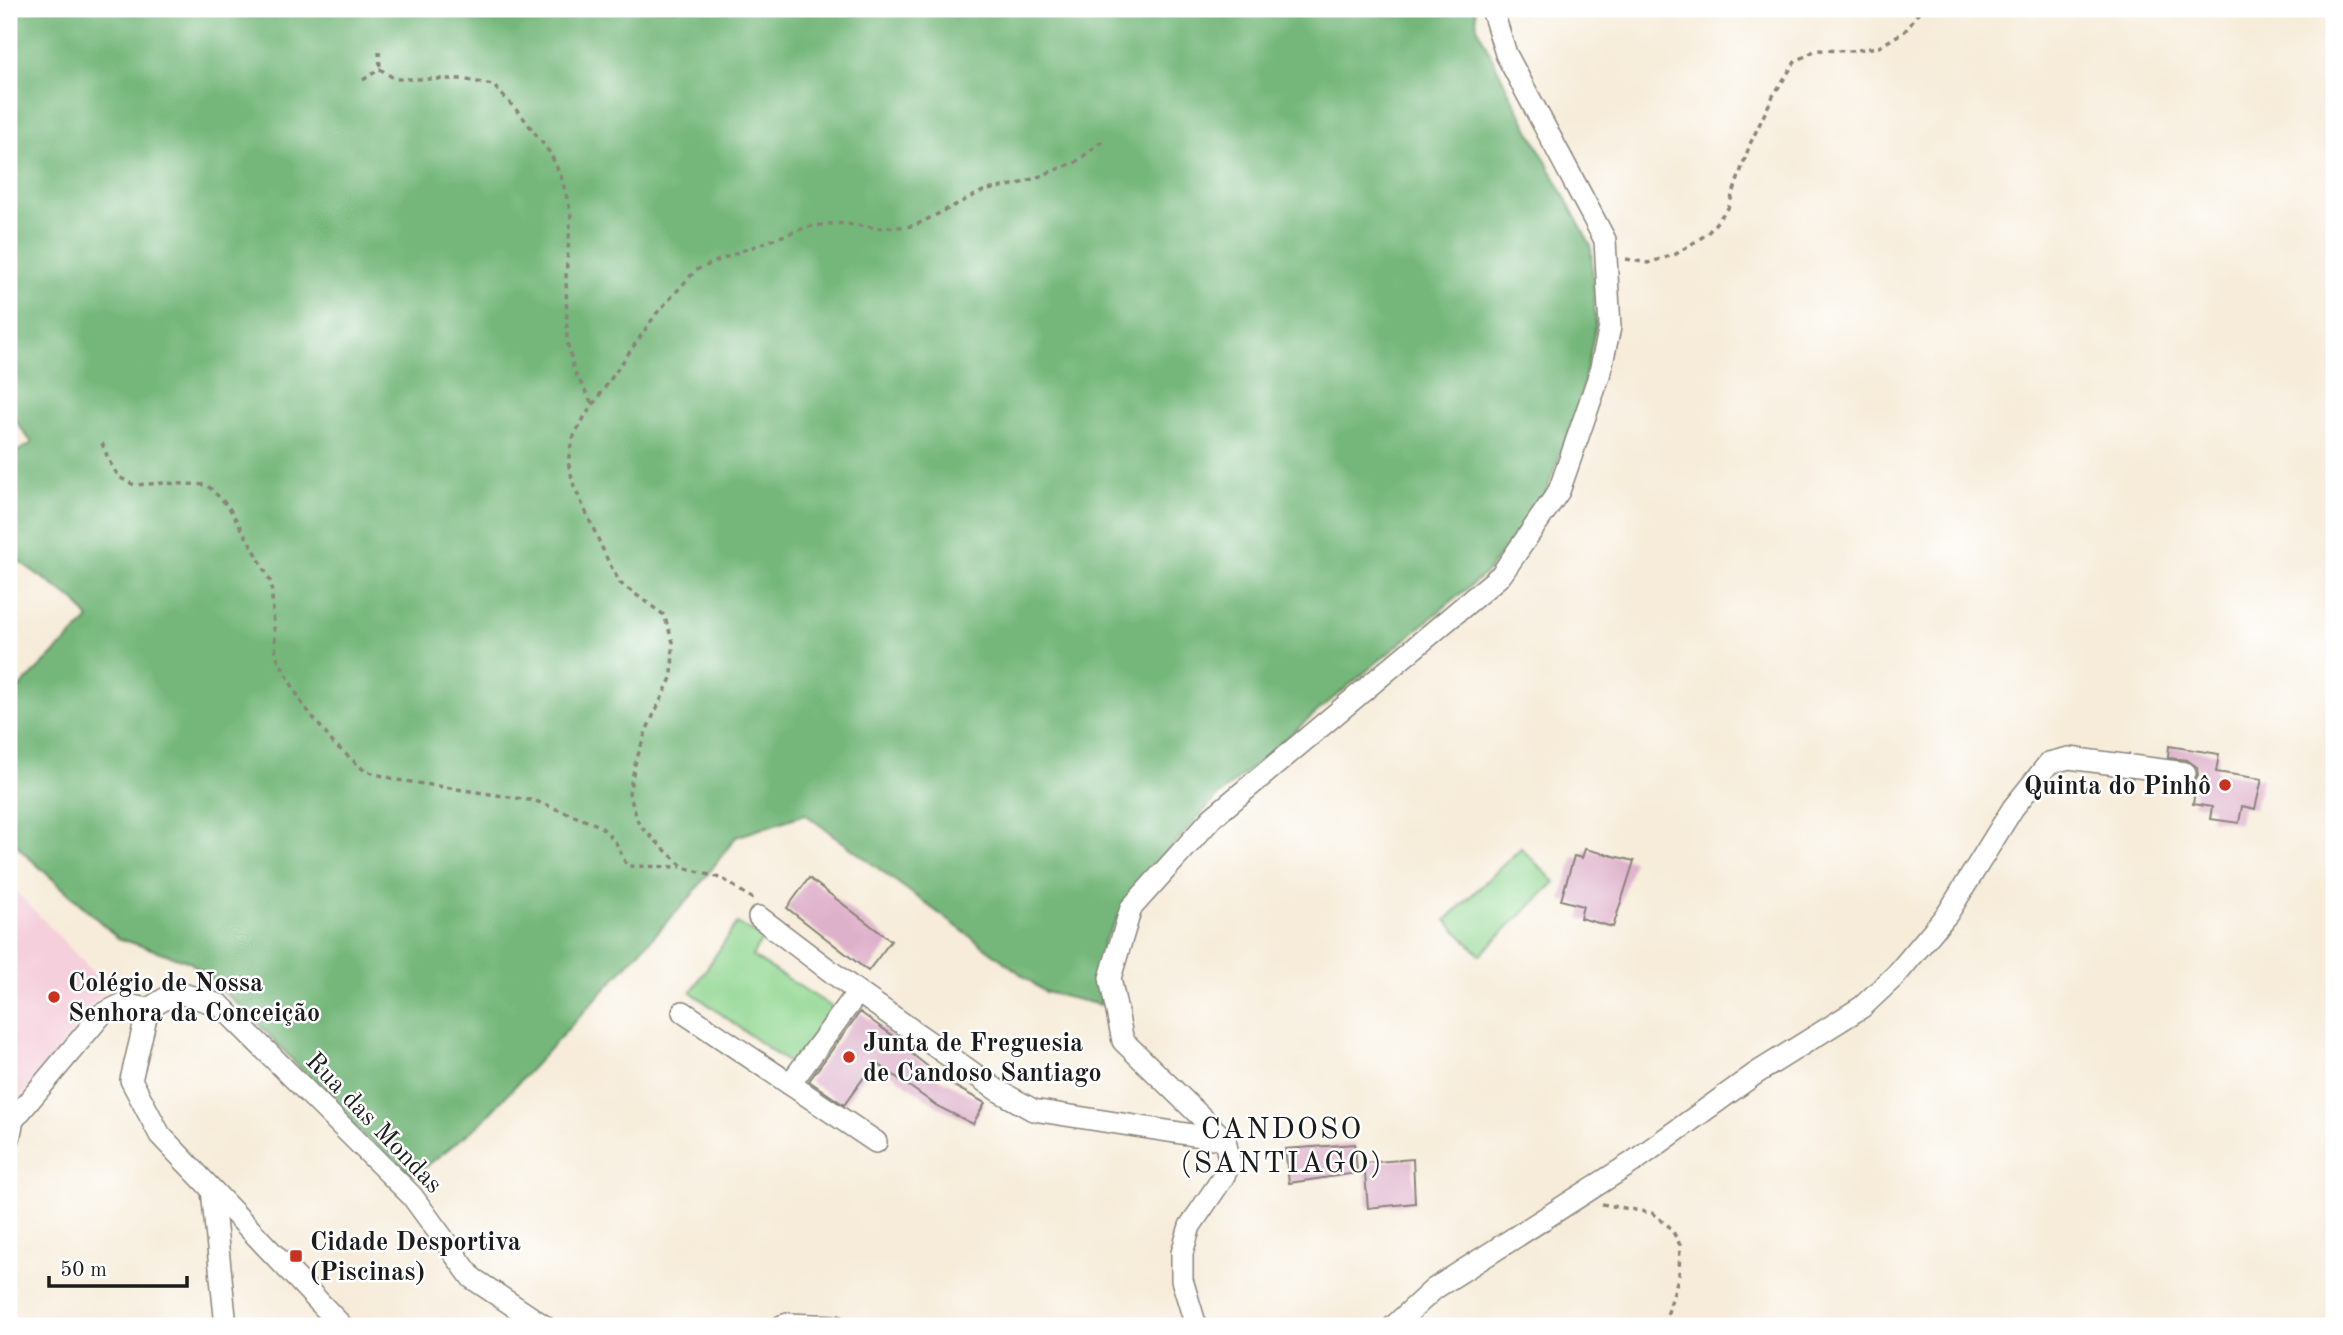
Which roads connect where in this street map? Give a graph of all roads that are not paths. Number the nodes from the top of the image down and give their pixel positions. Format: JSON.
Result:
{"nodes":[{"id":1,"x":1492,"y":9,"type":"edge"},
{"id":2,"x":2185,"y":773,"type":"dead end"},
{"id":3,"x":759,"y":917,"type":"road end"},
{"id":4,"x":858,"y":992,"type":"junction"},
{"id":5,"x":148,"y":1009,"type":"junction"},
{"id":6,"x":683,"y":1012,"type":"dead end"},
{"id":7,"x":790,"y":1084,"type":"junction"},
{"id":8,"x":9,"y":1139,"type":"edge"},
{"id":9,"x":1225,"y":1140,"type":"junction"},
{"id":10,"x":876,"y":1142,"type":"dead end"},
{"id":11,"x":212,"y":1190,"type":"junction"},
{"id":12,"x":226,"y":1326,"type":"edge"},
{"id":13,"x":342,"y":1326,"type":"edge"},
{"id":14,"x":544,"y":1326,"type":"edge"},
{"id":15,"x":782,"y":1326,"type":"edge"},
{"id":16,"x":836,"y":1326,"type":"edge"},
{"id":17,"x":1196,"y":1326,"type":"edge"},
{"id":18,"x":1394,"y":1326,"type":"edge"}],
"edges":[{"from":1,"to":9,"type":"street"},
{"from":2,"to":18,"type":"street"},
{"from":3,"to":4,"type":"street"},
{"from":4,"to":7,"type":"street"},
{"from":4,"to":9,"type":"street"},
{"from":5,"to":8,"type":"street","name":"Rua das Mondas"},
{"from":5,"to":11,"type":"street"},
{"from":5,"to":14,"type":"street","name":"Rua das Mondas"},
{"from":6,"to":7,"type":"street"},
{"from":7,"to":10,"type":"street"},
{"from":9,"to":17,"type":"street"},
{"from":11,"to":12,"type":"street"},
{"from":11,"to":13,"type":"street"},
{"from":15,"to":16,"type":"street"}]}
